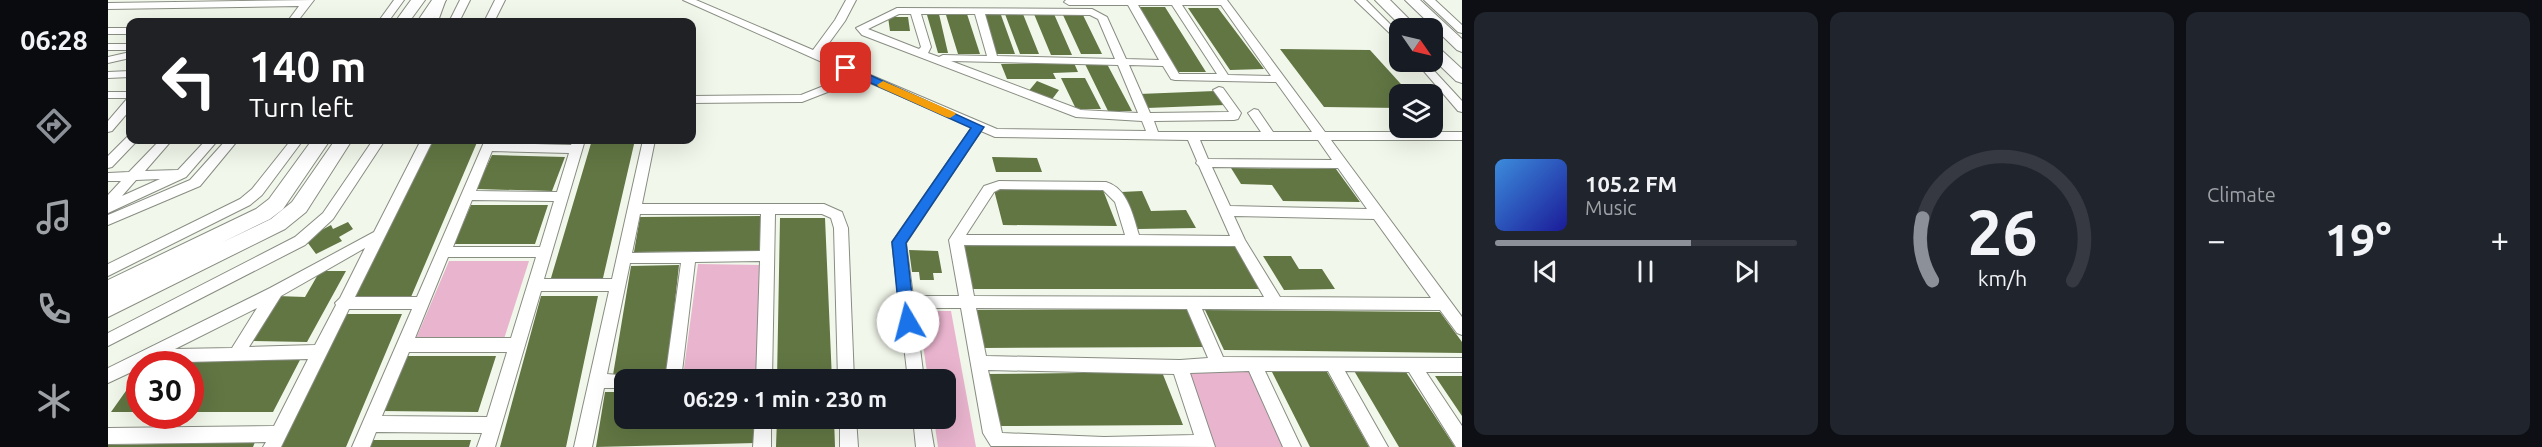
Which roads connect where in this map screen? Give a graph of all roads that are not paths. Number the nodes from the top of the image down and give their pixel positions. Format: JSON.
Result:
{"nodes":[{"id":1,"x":399,"y":0,"type":"edge"},
{"id":2,"x":418,"y":0,"type":"edge"},
{"id":3,"x":441,"y":0,"type":"edge"},
{"id":4,"x":465,"y":0,"type":"edge"},
{"id":5,"x":501,"y":0,"type":"edge"},
{"id":6,"x":688,"y":0,"type":"edge"},
{"id":7,"x":851,"y":0,"type":"edge"},
{"id":8,"x":899,"y":0,"type":"edge"},
{"id":9,"x":1360,"y":0,"type":"edge"},
{"id":10,"x":1382,"y":0,"type":"edge"},
{"id":11,"x":1412,"y":0,"type":"edge"},
{"id":12,"x":1429,"y":0,"type":"edge"},
{"id":13,"x":308,"y":1,"type":"edge"},
{"id":14,"x":1076,"y":1,"type":"edge"},
{"id":15,"x":1223,"y":1,"type":"edge"},
{"id":16,"x":1131,"y":2,"type":"junction"},
{"id":17,"x":1175,"y":2,"type":"junction"},
{"id":18,"x":123,"y":3,"type":"edge"},
{"id":19,"x":108,"y":6,"type":"edge"},
{"id":20,"x":915,"y":11,"type":"junction"},
{"id":21,"x":978,"y":11,"type":"junction"},
{"id":22,"x":295,"y":18,"type":"edge"},
{"id":23,"x":386,"y":18,"type":"edge"},
{"id":24,"x":405,"y":18,"type":"edge"},
{"id":25,"x":426,"y":18,"type":"edge"},
{"id":26,"x":436,"y":18,"type":"edge"},
{"id":27,"x":456,"y":18,"type":"edge"},
{"id":28,"x":491,"y":18,"type":"edge"},
{"id":29,"x":1401,"y":18,"type":"edge"},
{"id":30,"x":1389,"y":29,"type":"edge"},
{"id":31,"x":1462,"y":30,"type":"edge"},
{"id":32,"x":108,"y":31,"type":"edge"},
{"id":33,"x":126,"y":31,"type":"edge"},
{"id":34,"x":108,"y":47,"type":"edge"},
{"id":35,"x":126,"y":47,"type":"edge"},
{"id":36,"x":1462,"y":47,"type":"edge"},
{"id":37,"x":815,"y":54,"type":"junction"},
{"id":38,"x":126,"y":56,"type":"edge"},
{"id":39,"x":926,"y":56,"type":"junction"},
{"id":40,"x":993,"y":59,"type":"junction"},
{"id":41,"x":108,"y":60,"type":"edge"},
{"id":42,"x":1443,"y":60,"type":"edge"},
{"id":43,"x":1122,"y":61,"type":"junction"},
{"id":44,"x":1165,"y":63,"type":"junction"},
{"id":45,"x":1430,"y":72,"type":"edge"},
{"id":46,"x":126,"y":74,"type":"edge"},
{"id":47,"x":108,"y":75,"type":"edge"},
{"id":48,"x":861,"y":75,"type":"junction"},
{"id":49,"x":1460,"y":77,"type":"edge"},
{"id":50,"x":1280,"y":80,"type":"junction"},
{"id":51,"x":1222,"y":84,"type":"junction"},
{"id":52,"x":108,"y":95,"type":"edge"},
{"id":53,"x":126,"y":95,"type":"edge"},
{"id":54,"x":696,"y":100,"type":"edge"},
{"id":55,"x":126,"y":108,"type":"edge"},
{"id":56,"x":1462,"y":108,"type":"edge"},
{"id":57,"x":1254,"y":113,"type":"dead end"},
{"id":58,"x":1146,"y":117,"type":"junction"},
{"id":59,"x":978,"y":127,"type":"junction"},
{"id":60,"x":108,"y":128,"type":"edge"},
{"id":61,"x":1154,"y":135,"type":"junction"},
{"id":62,"x":1192,"y":136,"type":"junction"},
{"id":63,"x":1270,"y":136,"type":"junction"},
{"id":64,"x":1320,"y":136,"type":"junction"},
{"id":65,"x":1462,"y":136,"type":"edge"},
{"id":66,"x":127,"y":144,"type":"edge"},
{"id":67,"x":163,"y":144,"type":"edge"},
{"id":68,"x":208,"y":144,"type":"edge"},
{"id":69,"x":229,"y":144,"type":"edge"},
{"id":70,"x":294,"y":144,"type":"edge"},
{"id":71,"x":318,"y":144,"type":"edge"},
{"id":72,"x":341,"y":144,"type":"edge"},
{"id":73,"x":376,"y":144,"type":"edge"},
{"id":74,"x":425,"y":144,"type":"edge"},
{"id":75,"x":489,"y":144,"type":"edge"},
{"id":76,"x":577,"y":144,"type":"edge"},
{"id":77,"x":648,"y":144,"type":"edge"},
{"id":78,"x":1202,"y":163,"type":"junction"},
{"id":79,"x":108,"y":164,"type":"edge"},
{"id":80,"x":1340,"y":164,"type":"junction"},
{"id":81,"x":182,"y":174,"type":"junction"},
{"id":82,"x":108,"y":177,"type":"edge"},
{"id":83,"x":134,"y":177,"type":"junction"},
{"id":84,"x":467,"y":195,"type":"junction"},
{"id":85,"x":561,"y":197,"type":"junction"},
{"id":86,"x":108,"y":205,"type":"edge"},
{"id":87,"x":633,"y":209,"type":"junction"},
{"id":88,"x":768,"y":209,"type":"junction"},
{"id":89,"x":1227,"y":211,"type":"junction"},
{"id":90,"x":1377,"y":214,"type":"junction"},
{"id":91,"x":108,"y":220,"type":"edge"},
{"id":92,"x":376,"y":236,"type":"junction"},
{"id":93,"x":1133,"y":239,"type":"junction"},
{"id":94,"x":956,"y":240,"type":"junction"},
{"id":95,"x":1239,"y":240,"type":"junction"},
{"id":96,"x":443,"y":252,"type":"junction"},
{"id":97,"x":544,"y":252,"type":"junction"},
{"id":98,"x":767,"y":256,"type":"junction"},
{"id":99,"x":689,"y":257,"type":"junction"},
{"id":100,"x":623,"y":258,"type":"junction"},
{"id":101,"x":108,"y":270,"type":"edge"},
{"id":102,"x":534,"y":285,"type":"junction"},
{"id":103,"x":617,"y":285,"type":"junction"},
{"id":104,"x":108,"y":290,"type":"edge"},
{"id":105,"x":277,"y":291,"type":"junction"},
{"id":106,"x":1274,"y":301,"type":"junction"},
{"id":107,"x":905,"y":302,"type":"junction"},
{"id":108,"x":1192,"y":302,"type":"junction"},
{"id":109,"x":342,"y":303,"type":"junction"},
{"id":110,"x":421,"y":303,"type":"junction"},
{"id":111,"x":968,"y":303,"type":"junction"},
{"id":112,"x":1444,"y":304,"type":"junction"},
{"id":113,"x":108,"y":308,"type":"edge"},
{"id":114,"x":1462,"y":329,"type":"edge"},
{"id":115,"x":108,"y":340,"type":"edge"},
{"id":116,"x":403,"y":345,"type":"junction"},
{"id":117,"x":516,"y":345,"type":"junction"},
{"id":118,"x":156,"y":351,"type":"edge"},
{"id":119,"x":317,"y":352,"type":"junction"},
{"id":120,"x":237,"y":353,"type":"junction"},
{"id":121,"x":204,"y":354,"type":"edge"},
{"id":122,"x":980,"y":363,"type":"junction"},
{"id":123,"x":1218,"y":364,"type":"junction"},
{"id":124,"x":1254,"y":365,"type":"junction"},
{"id":125,"x":1413,"y":365,"type":"junction"},
{"id":126,"x":1462,"y":365,"type":"edge"},
{"id":127,"x":126,"y":366,"type":"edge"},
{"id":128,"x":1333,"y":366,"type":"junction"},
{"id":129,"x":1180,"y":367,"type":"junction"},
{"id":130,"x":674,"y":369,"type":"edge"},
{"id":131,"x":764,"y":369,"type":"edge"},
{"id":132,"x":846,"y":369,"type":"edge"},
{"id":133,"x":914,"y":369,"type":"edge"},
{"id":134,"x":108,"y":376,"type":"edge"},
{"id":135,"x":597,"y":381,"type":"junction"},
{"id":136,"x":614,"y":381,"type":"edge"},
{"id":137,"x":369,"y":424,"type":"junction"},
{"id":138,"x":492,"y":425,"type":"junction"},
{"id":139,"x":763,"y":429,"type":"edge"},
{"id":140,"x":848,"y":429,"type":"edge"},
{"id":141,"x":923,"y":429,"type":"edge"},
{"id":142,"x":108,"y":436,"type":"edge"},
{"id":143,"x":275,"y":441,"type":"edge"},
{"id":144,"x":1462,"y":441,"type":"edge"},
{"id":145,"x":1205,"y":445,"type":"edge"},
{"id":146,"x":1131,"y":446,"type":"edge"},
{"id":147,"x":361,"y":447,"type":"edge"},
{"id":148,"x":486,"y":447,"type":"edge"},
{"id":149,"x":583,"y":447,"type":"edge"},
{"id":150,"x":762,"y":447,"type":"edge"},
{"id":151,"x":849,"y":447,"type":"edge"},
{"id":152,"x":925,"y":447,"type":"edge"},
{"id":153,"x":1292,"y":447,"type":"edge"},
{"id":154,"x":1379,"y":447,"type":"edge"}],
"edges":[{"from":1,"to":23,"type":"street"},
{"from":2,"to":24,"type":"street"},
{"from":3,"to":25,"type":"street"},
{"from":3,"to":26,"type":"lane"},
{"from":4,"to":27,"type":"street"},
{"from":5,"to":28,"type":"street"},
{"from":6,"to":37,"type":"street"},
{"from":7,"to":37,"type":"street"},
{"from":8,"to":14,"type":"street"},
{"from":9,"to":30,"type":"street"},
{"from":10,"to":29,"type":"street"},
{"from":11,"to":36,"type":"street"},
{"from":12,"to":31,"type":"street"},
{"from":13,"to":18,"type":"street"},
{"from":13,"to":22,"type":"street"},
{"from":14,"to":16,"type":"street"},
{"from":15,"to":17,"type":"street"},
{"from":15,"to":50,"type":"street"},
{"from":16,"to":17,"type":"street"},
{"from":16,"to":44,"type":"street"},
{"from":17,"to":51,"type":"street"},
{"from":18,"to":19,"type":"street"},
{"from":20,"to":21,"type":"street"},
{"from":20,"to":39,"type":"street"},
{"from":20,"to":39,"type":"street"},
{"from":21,"to":40,"type":"street"},
{"from":21,"to":43,"type":"street"},
{"from":32,"to":33,"type":"street"},
{"from":34,"to":35,"type":"street"},
{"from":37,"to":48,"type":"street"},
{"from":38,"to":41,"type":"street"},
{"from":39,"to":40,"type":"street"},
{"from":39,"to":58,"type":"street"},
{"from":40,"to":43,"type":"street"},
{"from":42,"to":49,"type":"street"},
{"from":43,"to":44,"type":"street"},
{"from":43,"to":58,"type":"street"},
{"from":44,"to":51,"type":"street"},
{"from":45,"to":56,"type":"street"},
{"from":46,"to":47,"type":"street"},
{"from":48,"to":54,"type":"street"},
{"from":48,"to":59,"type":"street"},
{"from":50,"to":51,"type":"street"},
{"from":50,"to":64,"type":"street"},
{"from":51,"to":58,"type":"street"},
{"from":52,"to":53,"type":"street"},
{"from":55,"to":60,"type":"street"},
{"from":57,"to":63,"type":"street"},
{"from":58,"to":61,"type":"street"},
{"from":59,"to":61,"type":"street"},
{"from":59,"to":107,"type":"street"},
{"from":61,"to":62,"type":"street"},
{"from":62,"to":63,"type":"street"},
{"from":62,"to":78,"type":"street"},
{"from":63,"to":64,"type":"street"},
{"from":64,"to":65,"type":"street"},
{"from":64,"to":80,"type":"street"},
{"from":66,"to":79,"type":"street"},
{"from":67,"to":83,"type":"street"},
{"from":68,"to":81,"type":"street"},
{"from":69,"to":91,"type":"street"},
{"from":70,"to":101,"type":"street"},
{"from":71,"to":104,"type":"street"},
{"from":72,"to":113,"type":"street"},
{"from":73,"to":115,"type":"street"},
{"from":74,"to":92,"type":"street"},
{"from":75,"to":84,"type":"street"},
{"from":76,"to":85,"type":"street"},
{"from":77,"to":87,"type":"street"},
{"from":78,"to":80,"type":"street"},
{"from":78,"to":89,"type":"street"},
{"from":80,"to":90,"type":"street"},
{"from":81,"to":83,"type":"street"},
{"from":81,"to":86,"type":"street"},
{"from":82,"to":83,"type":"street"},
{"from":83,"to":86,"type":"street"},
{"from":84,"to":85,"type":"street"},
{"from":84,"to":96,"type":"street"},
{"from":85,"to":97,"type":"street"},
{"from":87,"to":88,"type":"street"},
{"from":87,"to":100,"type":"street"},
{"from":88,"to":98,"type":"street"},
{"from":88,"to":132,"type":"street"},
{"from":89,"to":90,"type":"street"},
{"from":89,"to":95,"type":"street"},
{"from":90,"to":112,"type":"street"},
{"from":92,"to":105,"type":"street"},
{"from":92,"to":109,"type":"street"},
{"from":93,"to":94,"type":"street"},
{"from":93,"to":94,"type":"street"},
{"from":93,"to":95,"type":"street"},
{"from":94,"to":111,"type":"street"},
{"from":95,"to":106,"type":"street"},
{"from":96,"to":97,"type":"street"},
{"from":96,"to":110,"type":"street"},
{"from":97,"to":102,"type":"street"},
{"from":98,"to":99,"type":"street"},
{"from":98,"to":131,"type":"street"},
{"from":99,"to":100,"type":"street"},
{"from":99,"to":130,"type":"street"},
{"from":100,"to":103,"type":"street"},
{"from":102,"to":103,"type":"street"},
{"from":102,"to":117,"type":"street"},
{"from":103,"to":135,"type":"street"},
{"from":105,"to":118,"type":"street"},
{"from":105,"to":120,"type":"street"},
{"from":106,"to":108,"type":"street"},
{"from":106,"to":112,"type":"street"},
{"from":107,"to":111,"type":"street"},
{"from":107,"to":133,"type":"street"},
{"from":108,"to":111,"type":"street"},
{"from":108,"to":123,"type":"street"},
{"from":109,"to":110,"type":"street"},
{"from":109,"to":119,"type":"street"},
{"from":110,"to":116,"type":"street"},
{"from":111,"to":122,"type":"street"},
{"from":112,"to":114,"type":"street"},
{"from":116,"to":117,"type":"street"},
{"from":116,"to":137,"type":"street"},
{"from":117,"to":138,"type":"street"},
{"from":119,"to":120,"type":"street"},
{"from":119,"to":143,"type":"street"},
{"from":120,"to":121,"type":"street"},
{"from":122,"to":129,"type":"street"},
{"from":122,"to":146,"type":"street"},
{"from":123,"to":124,"type":"street"},
{"from":123,"to":129,"type":"street"},
{"from":124,"to":128,"type":"street"},
{"from":124,"to":153,"type":"street"},
{"from":125,"to":126,"type":"street"},
{"from":125,"to":128,"type":"street"},
{"from":125,"to":144,"type":"street"},
{"from":127,"to":134,"type":"street"},
{"from":128,"to":154,"type":"street"},
{"from":129,"to":145,"type":"street"},
{"from":135,"to":136,"type":"street"},
{"from":135,"to":149,"type":"street"},
{"from":137,"to":138,"type":"street"},
{"from":137,"to":147,"type":"street"},
{"from":138,"to":148,"type":"street"},
{"from":139,"to":150,"type":"street"},
{"from":140,"to":151,"type":"street"},
{"from":141,"to":152,"type":"street"},
{"from":142,"to":143,"type":"street"},
{"from":145,"to":146,"type":"street"}]}
